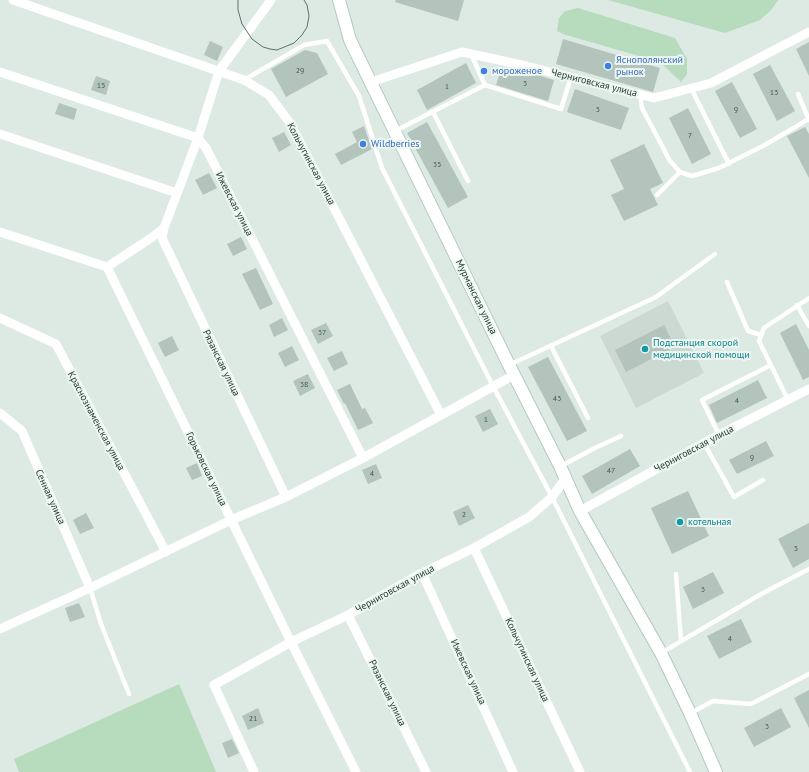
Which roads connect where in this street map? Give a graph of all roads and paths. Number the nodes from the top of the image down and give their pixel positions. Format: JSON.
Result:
{"nodes":[{"id":1,"x":14,"y":0,"type":"edge"},
{"id":2,"x":271,"y":0,"type":"edge"},
{"id":3,"x":339,"y":0,"type":"edge"},
{"id":4,"x":809,"y":32,"type":"edge"},
{"id":5,"x":471,"y":54,"type":"junction"},
{"id":6,"x":219,"y":71,"type":"junction"},
{"id":7,"x":0,"y":72,"type":"edge"},
{"id":8,"x":571,"y":78,"type":"junction"},
{"id":9,"x":244,"y":80,"type":"junction"},
{"id":10,"x":371,"y":82,"type":"junction"},
{"id":11,"x":485,"y":85,"type":"junction"},
{"id":12,"x":691,"y":88,"type":"junction"},
{"id":13,"x":640,"y":94,"type":"junction"},
{"id":14,"x":798,"y":94,"type":"dead end"},
{"id":15,"x":433,"y":112,"type":"junction"},
{"id":16,"x":809,"y":120,"type":"edge"},
{"id":17,"x":395,"y":131,"type":"junction"},
{"id":18,"x":0,"y":134,"type":"edge"},
{"id":19,"x":198,"y":138,"type":"junction"},
{"id":20,"x":729,"y":164,"type":"junction"},
{"id":21,"x":680,"y":172,"type":"junction"},
{"id":22,"x":468,"y":181,"type":"dead end"},
{"id":23,"x":178,"y":193,"type":"junction"},
{"id":24,"x":657,"y":194,"type":"dead end"},
{"id":25,"x":164,"y":228,"type":"junction"},
{"id":26,"x":0,"y":232,"type":"edge"},
{"id":27,"x":715,"y":254,"type":"dead end"},
{"id":28,"x":107,"y":267,"type":"junction"},
{"id":29,"x":727,"y":282,"type":"dead end"},
{"id":30,"x":809,"y":298,"type":"edge"},
{"id":31,"x":797,"y":305,"type":"junction"},
{"id":32,"x":0,"y":318,"type":"edge"},
{"id":33,"x":809,"y":326,"type":"edge"},
{"id":34,"x":761,"y":335,"type":"junction"},
{"id":35,"x":551,"y":346,"type":"junction"},
{"id":36,"x":771,"y":365,"type":"junction"},
{"id":37,"x":511,"y":370,"type":"junction"},
{"id":38,"x":493,"y":386,"type":"junction"},
{"id":39,"x":809,"y":389,"type":"edge"},
{"id":40,"x":788,"y":400,"type":"junction"},
{"id":41,"x":0,"y":413,"type":"edge"},
{"id":42,"x":441,"y":414,"type":"junction"},
{"id":43,"x":588,"y":418,"type":"dead end"},
{"id":44,"x":719,"y":435,"type":"junction"},
{"id":45,"x":620,"y":436,"type":"dead end"},
{"id":46,"x":704,"y":443,"type":"junction"},
{"id":47,"x":363,"y":458,"type":"junction"},
{"id":48,"x":560,"y":466,"type":"junction"},
{"id":49,"x":565,"y":479,"type":"junction"},
{"id":50,"x":763,"y":480,"type":"dead end"},
{"id":51,"x":286,"y":497,"type":"junction"},
{"id":52,"x":552,"y":497,"type":"junction"},
{"id":53,"x":580,"y":511,"type":"junction"},
{"id":54,"x":231,"y":520,"type":"junction"},
{"id":55,"x":474,"y":548,"type":"junction"},
{"id":56,"x":166,"y":552,"type":"junction"},
{"id":57,"x":809,"y":569,"type":"edge"},
{"id":58,"x":422,"y":573,"type":"junction"},
{"id":59,"x":676,"y":574,"type":"dead end"},
{"id":60,"x":90,"y":588,"type":"junction"},
{"id":61,"x":348,"y":615,"type":"junction"},
{"id":62,"x":0,"y":629,"type":"edge"},
{"id":63,"x":681,"y":641,"type":"junction"},
{"id":64,"x":291,"y":642,"type":"junction"},
{"id":65,"x":661,"y":653,"type":"junction"},
{"id":66,"x":809,"y":674,"type":"edge"},
{"id":67,"x":129,"y":694,"type":"dead end"},
{"id":68,"x":690,"y":713,"type":"junction"},
{"id":69,"x":254,"y":772,"type":"edge"},
{"id":70,"x":356,"y":772,"type":"edge"},
{"id":71,"x":426,"y":772,"type":"edge"},
{"id":72,"x":513,"y":772,"type":"edge"},
{"id":73,"x":580,"y":772,"type":"edge"},
{"id":74,"x":690,"y":772,"type":"edge"},
{"id":75,"x":716,"y":772,"type":"edge"}],
"edges":[{"from":1,"to":6,"type":"street","name":"Кольчугинская улица"},
{"from":2,"to":6,"type":"street"},
{"from":3,"to":10,"type":"main road","name":"Мурманская улица"},
{"from":4,"to":12,"type":"street","name":"Черниговская улица"},
{"from":5,"to":8,"type":"street","name":"Черниговская улица"},
{"from":5,"to":10,"type":"street","name":"Черниговская улица"},
{"from":5,"to":11,"type":"lane"},
{"from":6,"to":9,"type":"street","name":"Кольчугинская улица"},
{"from":6,"to":19,"type":"street"},
{"from":7,"to":19,"type":"street"},
{"from":8,"to":11,"type":"lane"},
{"from":8,"to":13,"type":"street","name":"Черниговская улица"},
{"from":9,"to":38,"type":"lane"},
{"from":9,"to":42,"type":"street","name":"Кольчугинская улица"},
{"from":10,"to":17,"type":"main road","name":"Мурманская улица"},
{"from":11,"to":15,"type":"lane"},
{"from":12,"to":13,"type":"street","name":"Черниговская улица"},
{"from":12,"to":20,"type":"lane"},
{"from":13,"to":21,"type":"lane"},
{"from":14,"to":16,"type":"lane"},
{"from":15,"to":17,"type":"lane"},
{"from":15,"to":22,"type":"lane"},
{"from":16,"to":20,"type":"lane"},
{"from":17,"to":37,"type":"main road","name":"Мурманская улица"},
{"from":18,"to":23,"type":"street"},
{"from":19,"to":23,"type":"street"},
{"from":19,"to":47,"type":"street","name":"Ижевская улица"},
{"from":20,"to":21,"type":"lane"},
{"from":21,"to":24,"type":"lane"},
{"from":23,"to":25,"type":"street"},
{"from":25,"to":28,"type":"street"},
{"from":25,"to":51,"type":"street","name":"Рязанская улица"},
{"from":26,"to":28,"type":"street"},
{"from":27,"to":35,"type":"lane"},
{"from":28,"to":54,"type":"street","name":"Горьковская улица"},
{"from":29,"to":34,"type":"lane"},
{"from":30,"to":31,"type":"lane"},
{"from":31,"to":33,"type":"lane"},
{"from":31,"to":34,"type":"lane"},
{"from":32,"to":56,"type":"street","name":"Краснознаменская улица"},
{"from":34,"to":36,"type":"lane"},
{"from":35,"to":37,"type":"lane"},
{"from":35,"to":43,"type":"lane"},
{"from":36,"to":40,"type":"lane"},
{"from":36,"to":44,"type":"lane"},
{"from":37,"to":38,"type":"street"},
{"from":37,"to":48,"type":"main road","name":"Мурманская улица"},
{"from":38,"to":42,"type":"street"},
{"from":38,"to":52,"type":"lane"},
{"from":39,"to":40,"type":"street","name":"Черниговская улица"},
{"from":40,"to":44,"type":"street","name":"Черниговская улица"},
{"from":41,"to":60,"type":"street","name":"Сенная улица"},
{"from":42,"to":47,"type":"street"},
{"from":44,"to":46,"type":"street","name":"Черниговская улица"},
{"from":45,"to":48,"type":"lane"},
{"from":46,"to":50,"type":"lane"},
{"from":46,"to":53,"type":"street","name":"Черниговская улица"},
{"from":47,"to":51,"type":"street"},
{"from":48,"to":49,"type":"main road","name":"Мурманская улица"},
{"from":49,"to":52,"type":"street","name":"Черниговская улица"},
{"from":49,"to":53,"type":"main road","name":"Мурманская улица"},
{"from":51,"to":54,"type":"street"},
{"from":52,"to":55,"type":"street","name":"Черниговская улица"},
{"from":52,"to":74,"type":"lane"},
{"from":53,"to":65,"type":"main road","name":"Мурманская улица"},
{"from":54,"to":56,"type":"street"},
{"from":54,"to":64,"type":"street","name":"Горьковская улица"},
{"from":55,"to":58,"type":"street","name":"Черниговская улица"},
{"from":55,"to":73,"type":"street","name":"Кольчугинская улица"},
{"from":56,"to":60,"type":"street"},
{"from":57,"to":63,"type":"lane"},
{"from":58,"to":61,"type":"street","name":"Черниговская улица"},
{"from":58,"to":72,"type":"street","name":"Ижевская улица"},
{"from":59,"to":63,"type":"lane"},
{"from":60,"to":62,"type":"street"},
{"from":60,"to":67,"type":"lane"},
{"from":61,"to":64,"type":"street","name":"Черниговская улица"},
{"from":61,"to":71,"type":"street","name":"Рязанская улица"},
{"from":63,"to":65,"type":"lane"},
{"from":64,"to":69,"type":"street","name":"Черниговская улица"},
{"from":64,"to":70,"type":"street","name":"Горьковская улица"},
{"from":65,"to":68,"type":"main road","name":"Мурманская улица"},
{"from":66,"to":68,"type":"lane"},
{"from":68,"to":75,"type":"main road","name":"Мурманская улица"}]}
